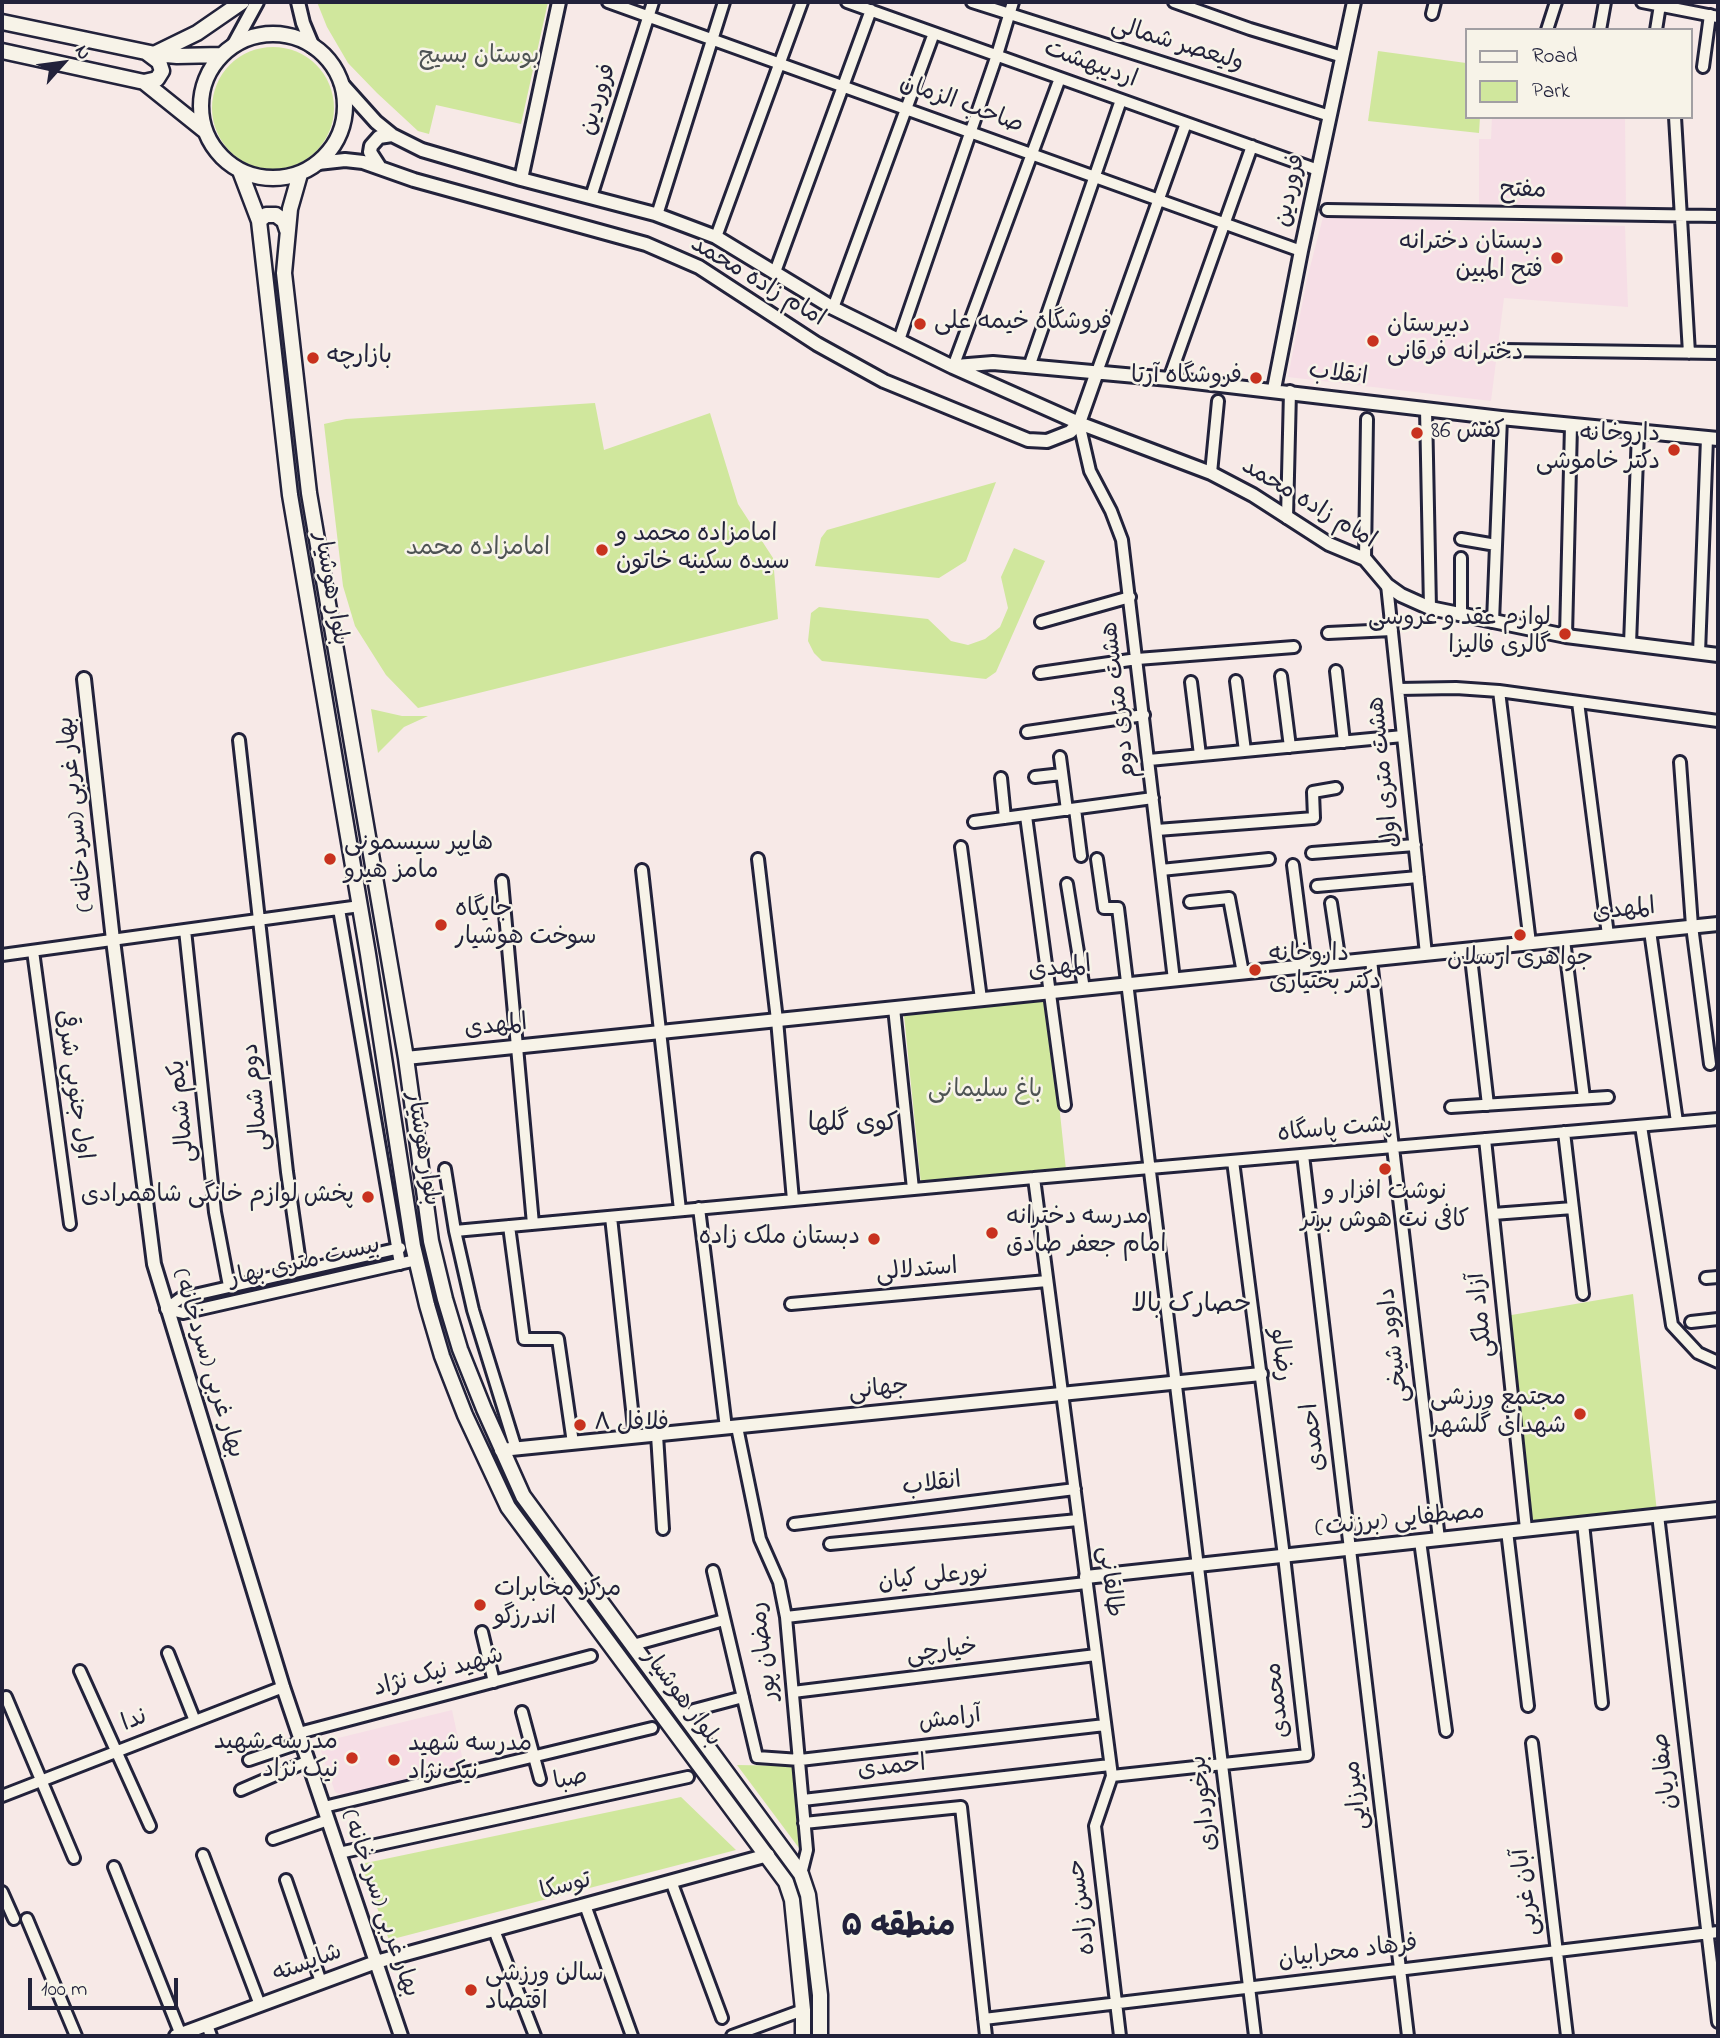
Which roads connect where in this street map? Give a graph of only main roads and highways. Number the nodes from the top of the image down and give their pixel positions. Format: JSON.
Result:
{"nodes":[{"id":1,"x":242,"y":2,"type":"edge"},
{"id":2,"x":2,"y":22,"type":"edge"},
{"id":3,"x":2,"y":51,"type":"edge"},
{"id":4,"x":227,"y":51,"type":"junction"},
{"id":5,"x":149,"y":52,"type":"junction"},
{"id":6,"x":144,"y":82,"type":"junction"},
{"id":7,"x":205,"y":131,"type":"junction"},
{"id":8,"x":240,"y":171,"type":"junction"},
{"id":9,"x":300,"y":174,"type":"junction"},
{"id":10,"x":260,"y":221,"type":"junction"},
{"id":11,"x":287,"y":230,"type":"junction"},
{"id":12,"x":606,"y":1608,"type":"junction"},
{"id":13,"x":591,"y":1617,"type":"junction"},
{"id":14,"x":630,"y":1641,"type":"junction"},
{"id":15,"x":613,"y":1647,"type":"junction"},
{"id":16,"x":803,"y":2036,"type":"edge"},
{"id":17,"x":820,"y":2036,"type":"edge"}],
"edges":[{"from":1,"to":5,"type":"main road"},
{"from":2,"to":5,"type":"main road"},
{"from":3,"to":6,"type":"main road"},
{"from":4,"to":5,"type":"main road"},
{"from":4,"to":7,"type":"main road"},
{"from":4,"to":9,"type":"main road"},
{"from":5,"to":6,"type":"main road"},
{"from":6,"to":7,"type":"main road"},
{"from":7,"to":8,"type":"main road"},
{"from":8,"to":9,"type":"main road"},
{"from":8,"to":10,"type":"main road","name":"بلوار هوشیار"},
{"from":9,"to":11,"type":"main road","name":"بلوار هوشیار"},
{"from":10,"to":11,"type":"main road"},
{"from":10,"to":13,"type":"main road","name":"بلوار هوشیار"},
{"from":11,"to":12,"type":"main road","name":"بلوار هوشیار"},
{"from":12,"to":13,"type":"main road"},
{"from":12,"to":14,"type":"main road","name":"بلوار هوشیار"},
{"from":13,"to":15,"type":"main road","name":"بلوار هوشیار"},
{"from":14,"to":15,"type":"main road"},
{"from":14,"to":17,"type":"main road","name":"بلوار هوشیار"},
{"from":15,"to":16,"type":"main road","name":"بلوار هوشیار"}]}
